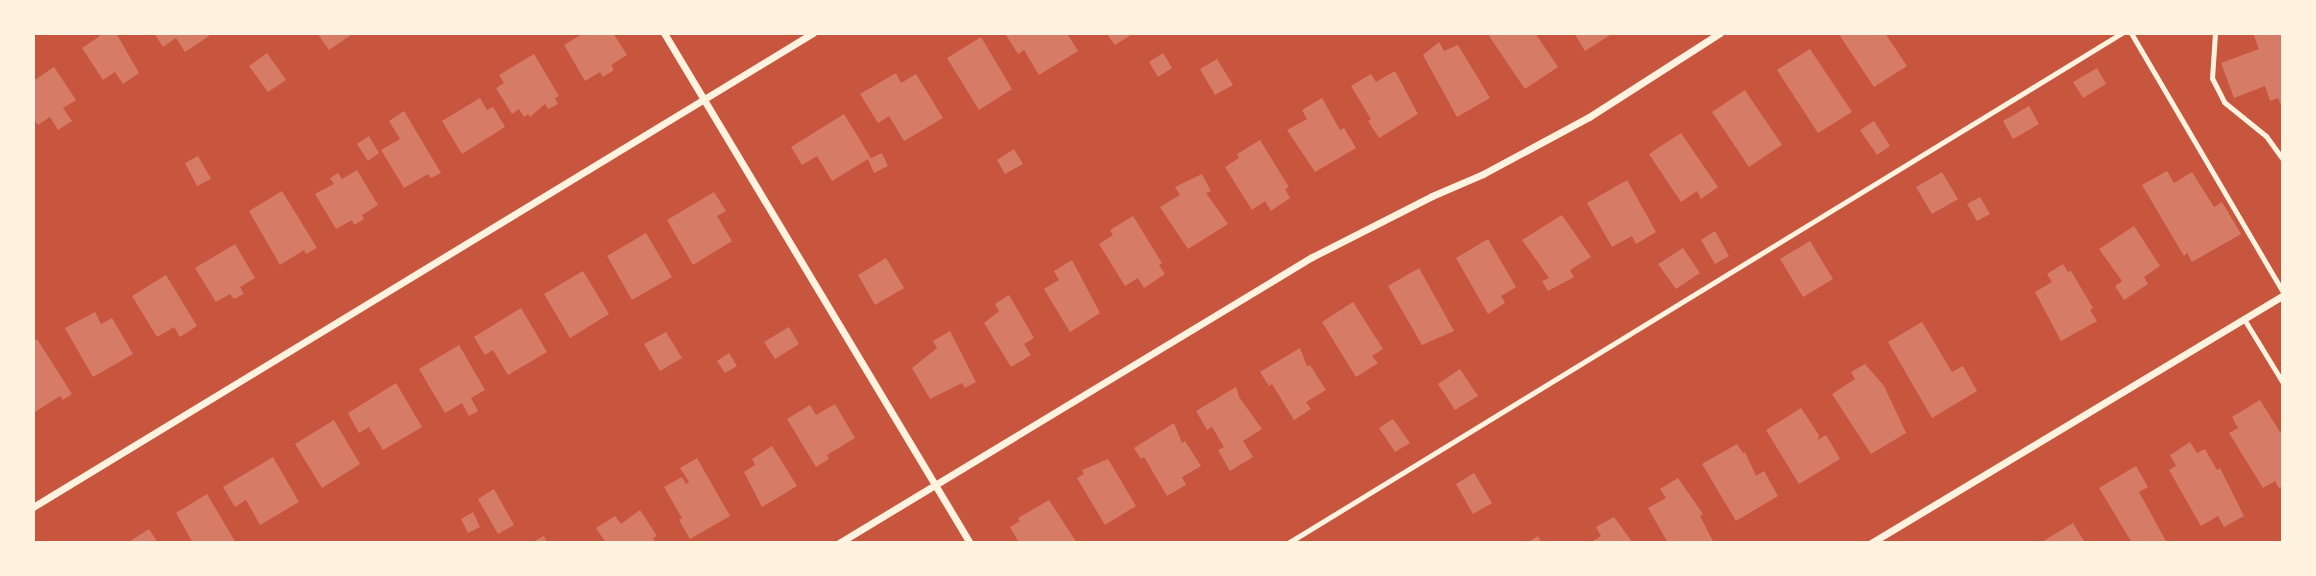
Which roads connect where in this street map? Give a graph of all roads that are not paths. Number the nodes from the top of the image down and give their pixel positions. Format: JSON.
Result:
{"nodes":[{"id":1,"x":664,"y":33,"type":"edge"},
{"id":2,"x":813,"y":33,"type":"edge"},
{"id":3,"x":1720,"y":33,"type":"edge"},
{"id":4,"x":2122,"y":33,"type":"edge"},
{"id":5,"x":2132,"y":33,"type":"edge"},
{"id":6,"x":2215,"y":33,"type":"edge"},
{"id":7,"x":705,"y":102,"type":"junction"},
{"id":8,"x":2283,"y":159,"type":"edge"},
{"id":9,"x":2283,"y":294,"type":"edge"},
{"id":10,"x":2244,"y":319,"type":"junction"},
{"id":11,"x":2283,"y":383,"type":"edge"},
{"id":12,"x":935,"y":485,"type":"junction"},
{"id":13,"x":33,"y":507,"type":"edge"},
{"id":14,"x":839,"y":543,"type":"edge"},
{"id":15,"x":970,"y":543,"type":"edge"},
{"id":16,"x":1288,"y":543,"type":"edge"},
{"id":17,"x":1871,"y":543,"type":"edge"}],
"edges":[{"from":1,"to":7,"type":"street"},
{"from":2,"to":7,"type":"street"},
{"from":3,"to":12,"type":"street"},
{"from":4,"to":16,"type":"lane"},
{"from":5,"to":9,"type":"lane"},
{"from":6,"to":8,"type":"lane"},
{"from":7,"to":12,"type":"street"},
{"from":7,"to":13,"type":"street"},
{"from":9,"to":10,"type":"street"},
{"from":10,"to":11,"type":"lane"},
{"from":10,"to":17,"type":"street"},
{"from":12,"to":14,"type":"street"},
{"from":12,"to":15,"type":"street"}]}
